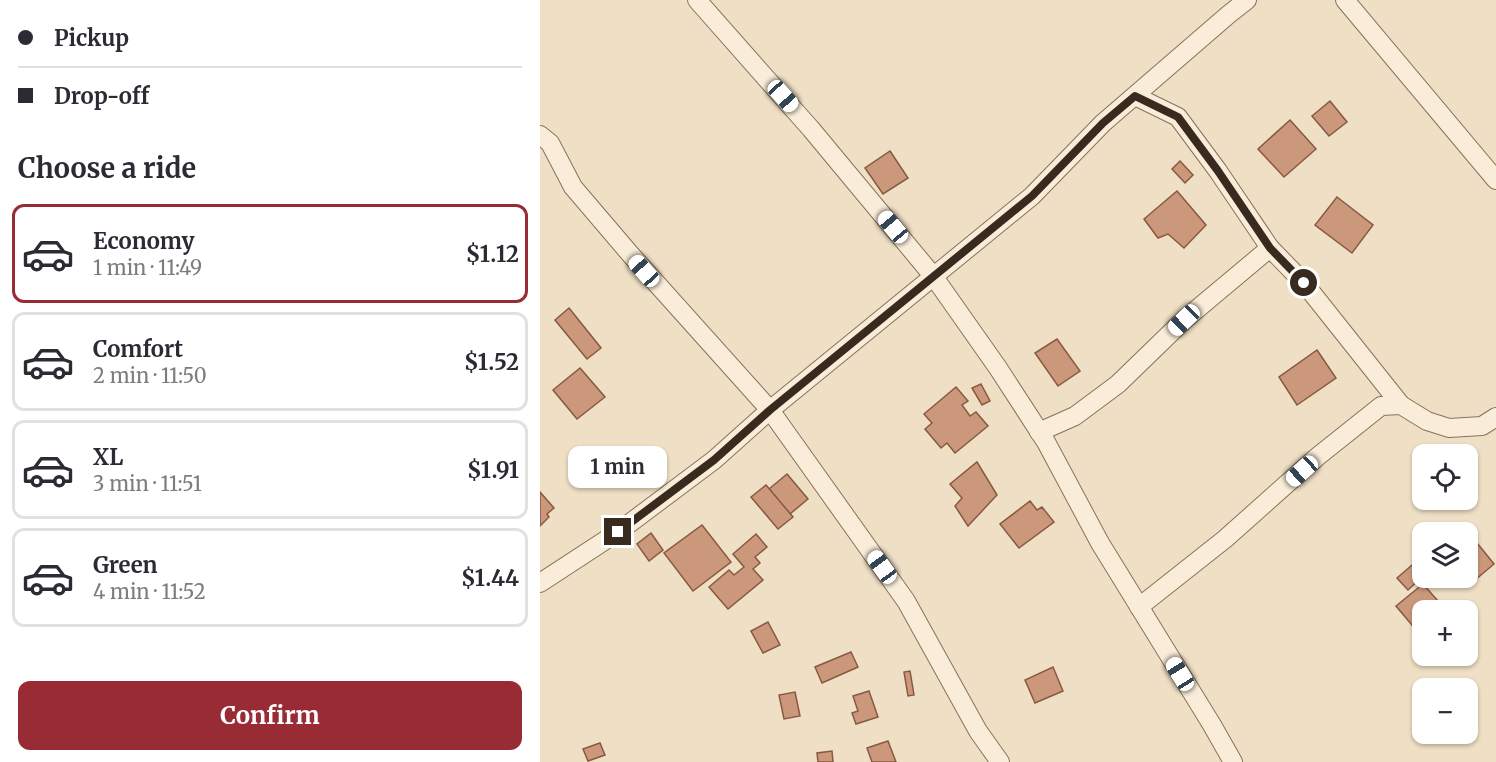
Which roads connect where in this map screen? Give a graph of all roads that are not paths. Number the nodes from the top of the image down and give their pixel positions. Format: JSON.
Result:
{"nodes":[{"id":1,"x":697,"y":0,"type":"edge"},
{"id":2,"x":1247,"y":0,"type":"edge"},
{"id":3,"x":1345,"y":0,"type":"edge"},
{"id":4,"x":1135,"y":96,"type":"junction"},
{"id":5,"x":540,"y":135,"type":"edge"},
{"id":6,"x":1496,"y":180,"type":"edge"},
{"id":7,"x":1270,"y":248,"type":"junction"},
{"id":8,"x":934,"y":277,"type":"junction"},
{"id":9,"x":1401,"y":405,"type":"junction"},
{"id":10,"x":770,"y":410,"type":"junction"},
{"id":11,"x":1496,"y":417,"type":"edge"},
{"id":12,"x":1039,"y":432,"type":"junction"},
{"id":13,"x":540,"y":583,"type":"edge"},
{"id":14,"x":1139,"y":607,"type":"junction"},
{"id":15,"x":1000,"y":762,"type":"edge"},
{"id":16,"x":1233,"y":762,"type":"edge"}],
"edges":[{"from":1,"to":8,"type":"street"},
{"from":2,"to":4,"type":"street"},
{"from":3,"to":6,"type":"street"},
{"from":4,"to":7,"type":"street"},
{"from":4,"to":8,"type":"street"},
{"from":5,"to":10,"type":"street"},
{"from":7,"to":9,"type":"street"},
{"from":7,"to":12,"type":"street"},
{"from":8,"to":10,"type":"street"},
{"from":8,"to":12,"type":"street"},
{"from":9,"to":11,"type":"street"},
{"from":9,"to":14,"type":"street"},
{"from":10,"to":13,"type":"street"},
{"from":10,"to":15,"type":"street"},
{"from":12,"to":14,"type":"street"},
{"from":14,"to":16,"type":"street"}]}
